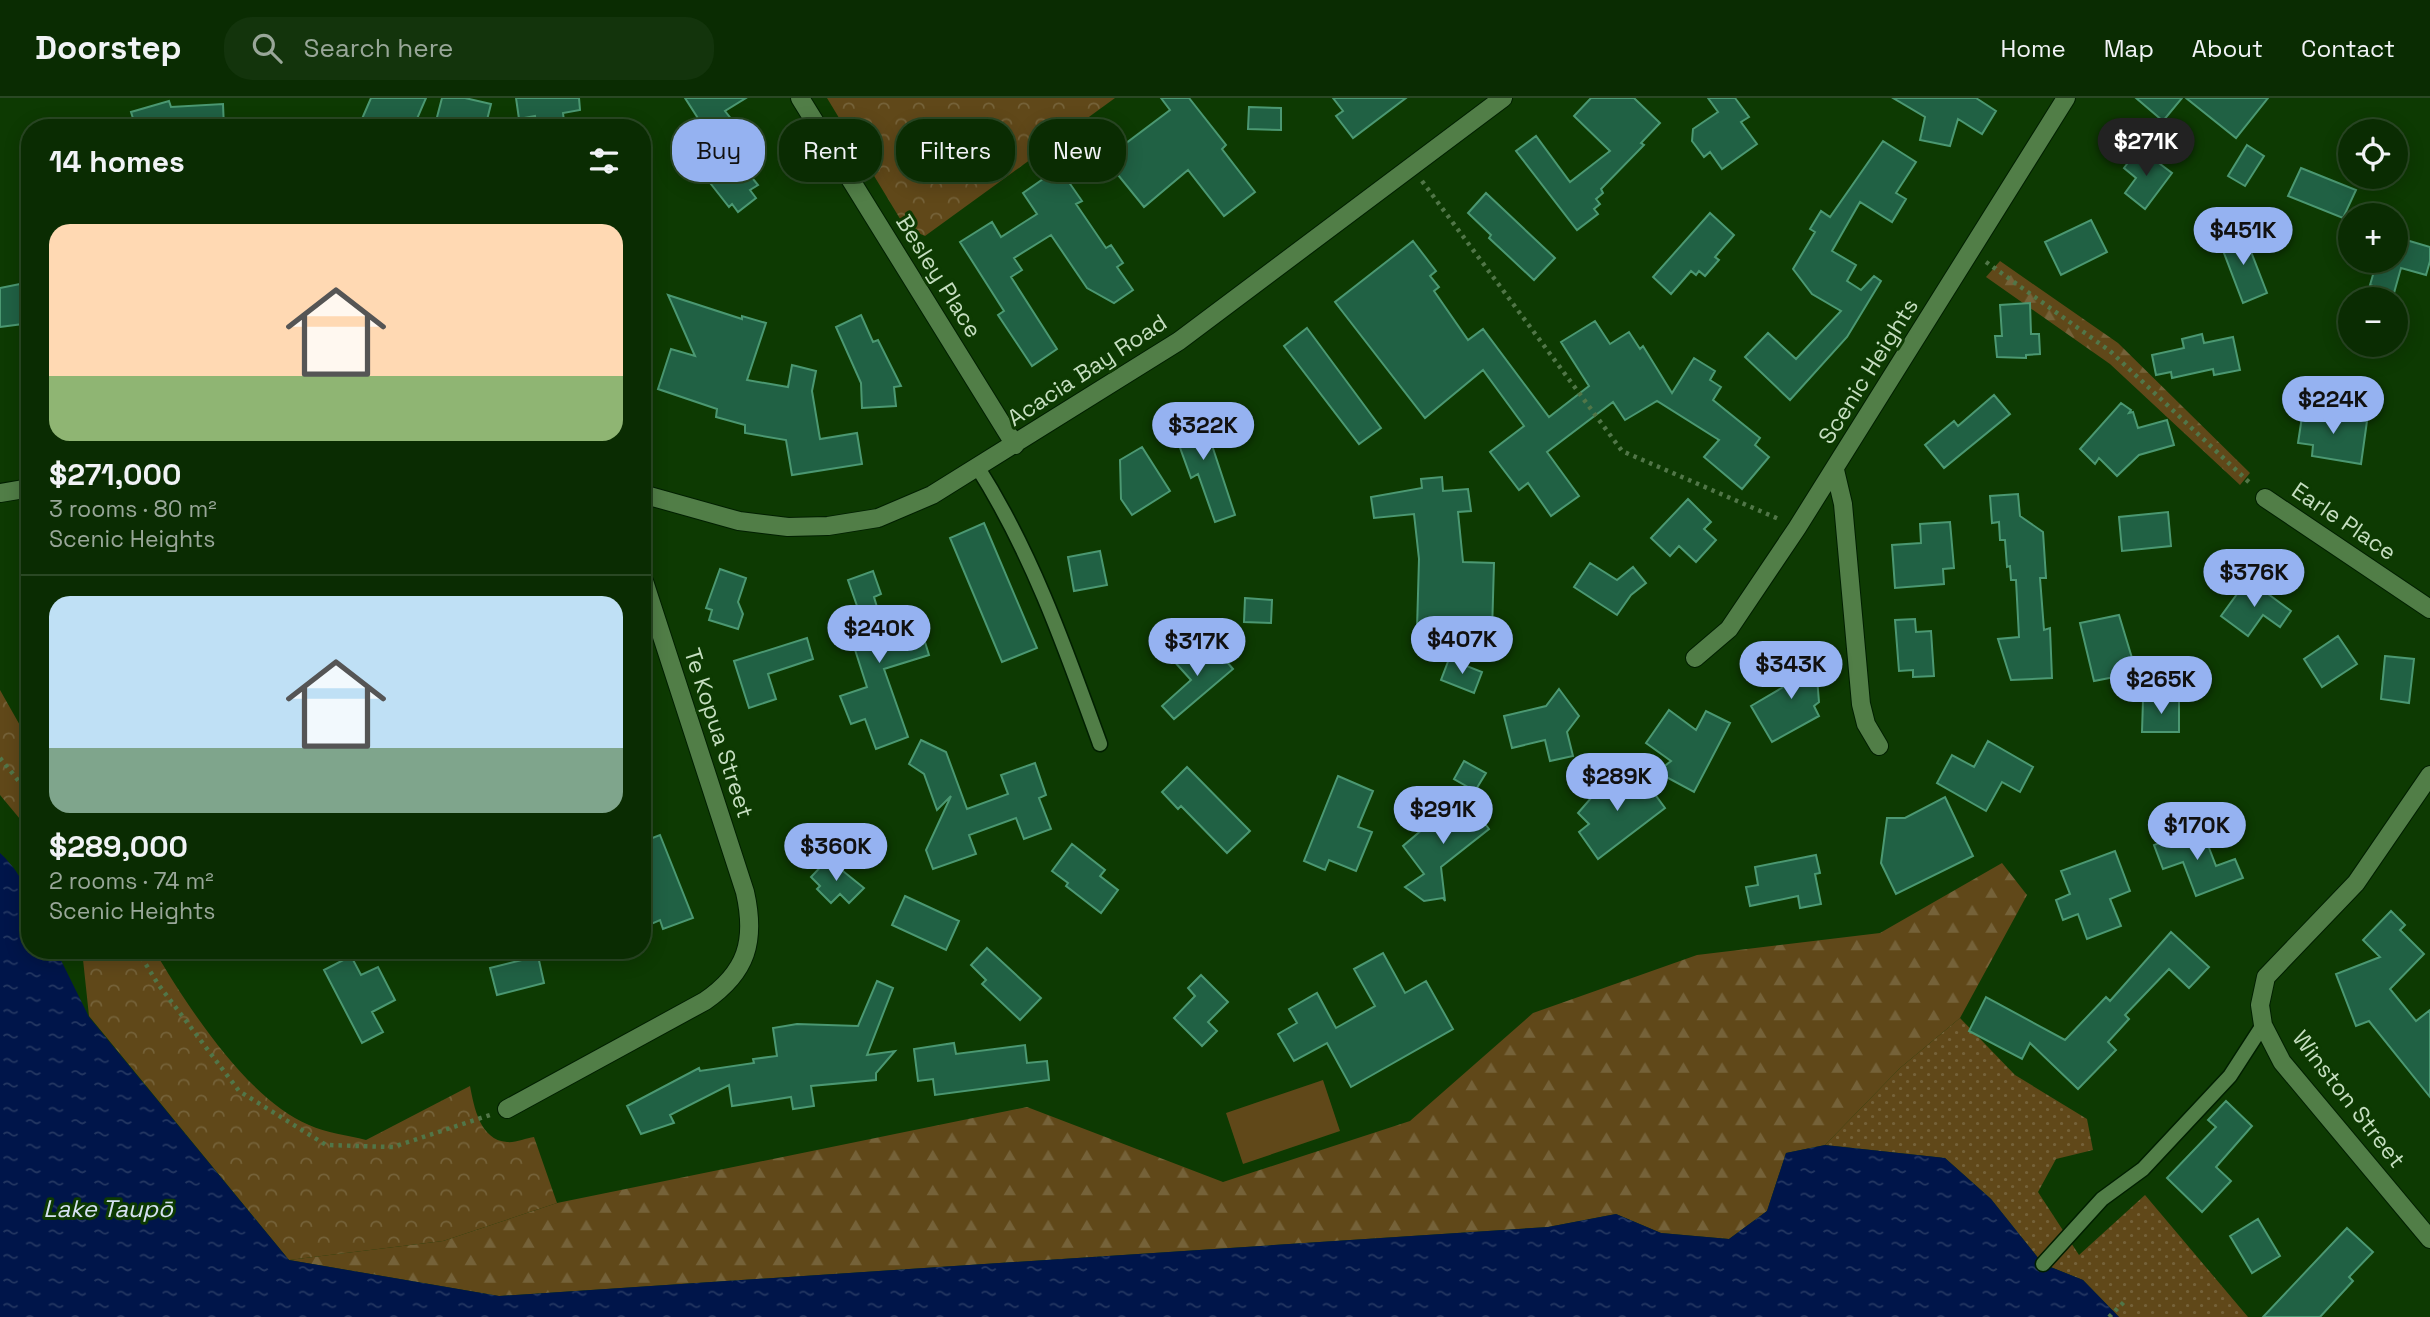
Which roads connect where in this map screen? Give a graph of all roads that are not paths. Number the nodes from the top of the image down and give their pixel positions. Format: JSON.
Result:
{"nodes":[{"id":1,"x":800,"y":98,"type":"edge"},
{"id":2,"x":1503,"y":98,"type":"edge"},
{"id":3,"x":2066,"y":98,"type":"edge"},
{"id":4,"x":1015,"y":445,"type":"junction"},
{"id":5,"x":978,"y":468,"type":"junction"},
{"id":6,"x":1835,"y":470,"type":"junction"},
{"id":7,"x":21,"y":490,"type":"edge"},
{"id":8,"x":0,"y":494,"type":"edge"},
{"id":9,"x":651,"y":497,"type":"edge"},
{"id":10,"x":2265,"y":498,"type":"road end"},
{"id":11,"x":651,"y":603,"type":"edge"},
{"id":12,"x":2430,"y":609,"type":"edge"},
{"id":13,"x":1695,"y":658,"type":"dead end"},
{"id":14,"x":1100,"y":744,"type":"dead end"},
{"id":15,"x":1879,"y":746,"type":"dead end"},
{"id":16,"x":2430,"y":775,"type":"edge"},
{"id":17,"x":2263,"y":1025,"type":"junction"},
{"id":18,"x":507,"y":1109,"type":"road end"},
{"id":19,"x":2430,"y":1239,"type":"edge"},
{"id":20,"x":2043,"y":1264,"type":"dead end"}],
"edges":[{"from":1,"to":4,"type":"street","name":"Besley Place"},
{"from":2,"to":4,"type":"street","name":"Acacia Bay Road"},
{"from":3,"to":6,"type":"street","name":"Scenic Heights"},
{"from":4,"to":5,"type":"street","name":"Acacia Bay Road"},
{"from":5,"to":9,"type":"street","name":"Acacia Bay Road"},
{"from":5,"to":14,"type":"lane"},
{"from":6,"to":13,"type":"street","name":"Scenic Heights"},
{"from":6,"to":15,"type":"street"},
{"from":7,"to":8,"type":"street"},
{"from":10,"to":12,"type":"street","name":"Earle Place"},
{"from":11,"to":18,"type":"street","name":"Te Kopua Street"},
{"from":16,"to":17,"type":"street","name":"Winston Street"},
{"from":17,"to":19,"type":"street","name":"Winston Street"},
{"from":17,"to":20,"type":"lane"}]}
